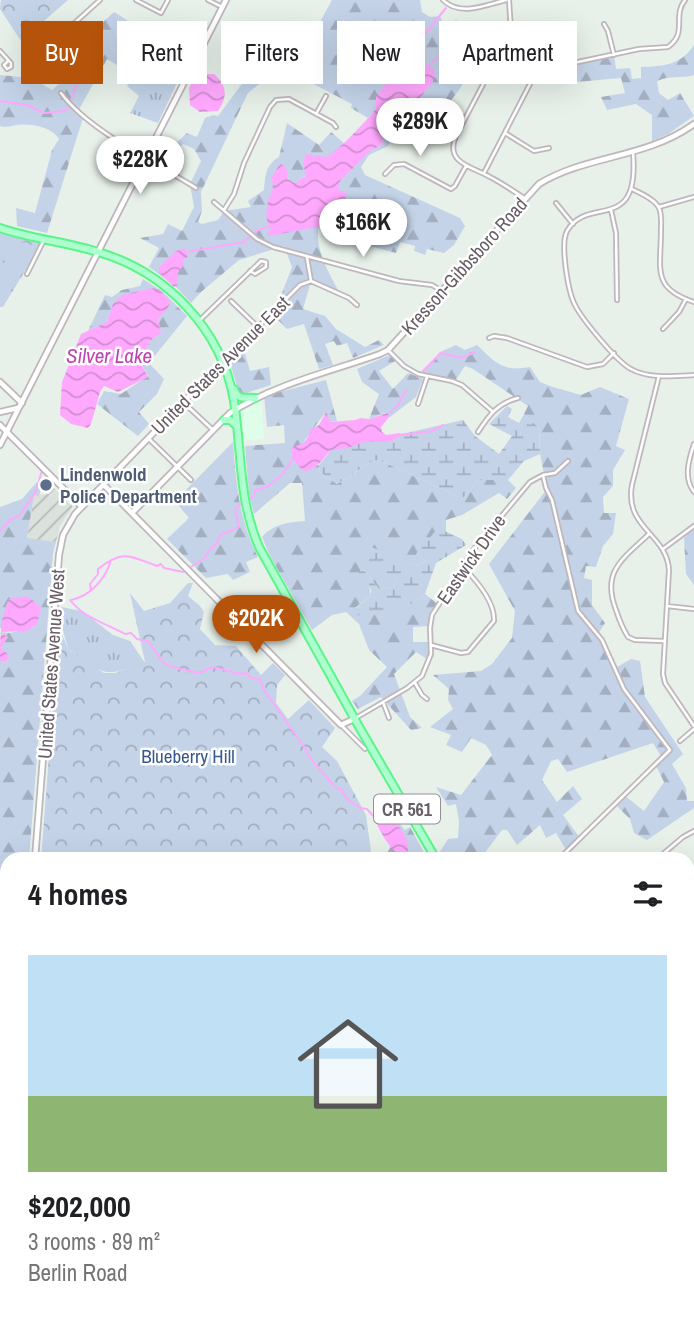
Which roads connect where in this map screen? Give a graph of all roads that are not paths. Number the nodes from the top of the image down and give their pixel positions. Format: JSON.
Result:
{"nodes":[{"id":1,"x":100,"y":0,"type":"edge"},
{"id":2,"x":136,"y":0,"type":"edge"},
{"id":3,"x":168,"y":0,"type":"edge"},
{"id":4,"x":208,"y":0,"type":"edge"},
{"id":5,"x":226,"y":0,"type":"edge"},
{"id":6,"x":443,"y":0,"type":"edge"},
{"id":7,"x":508,"y":0,"type":"edge"},
{"id":8,"x":685,"y":0,"type":"edge"},
{"id":9,"x":222,"y":7,"type":"junction"},
{"id":10,"x":78,"y":21,"type":"edge"},
{"id":11,"x":511,"y":21,"type":"edge"},
{"id":12,"x":604,"y":24,"type":"dead end"},
{"id":13,"x":0,"y":51,"type":"edge"},
{"id":14,"x":614,"y":55,"type":"junction"},
{"id":15,"x":8,"y":61,"type":"dead end"},
{"id":16,"x":577,"y":63,"type":"edge"},
{"id":17,"x":484,"y":84,"type":"edge"},
{"id":18,"x":530,"y":84,"type":"edge"},
{"id":19,"x":61,"y":93,"type":"dead end"},
{"id":20,"x":326,"y":96,"type":"dead end"},
{"id":21,"x":316,"y":114,"type":"junction"},
{"id":22,"x":694,"y":124,"type":"edge"},
{"id":23,"x":423,"y":125,"type":"dead end"},
{"id":24,"x":336,"y":127,"type":"dead end"},
{"id":25,"x":505,"y":134,"type":"junction"},
{"id":26,"x":456,"y":136,"type":"junction"},
{"id":27,"x":549,"y":148,"type":"dead end"},
{"id":28,"x":633,"y":152,"type":"junction"},
{"id":29,"x":145,"y":157,"type":"junction"},
{"id":30,"x":466,"y":166,"type":"junction"},
{"id":31,"x":484,"y":173,"type":"junction"},
{"id":32,"x":385,"y":174,"type":"dead end"},
{"id":33,"x":196,"y":188,"type":"dead end"},
{"id":34,"x":632,"y":189,"type":"junction"},
{"id":35,"x":694,"y":197,"type":"edge"},
{"id":36,"x":524,"y":198,"type":"junction"},
{"id":37,"x":214,"y":202,"type":"dead end"},
{"id":38,"x":556,"y":203,"type":"dead end"},
{"id":39,"x":659,"y":208,"type":"junction"},
{"id":40,"x":224,"y":210,"type":"junction"},
{"id":41,"x":611,"y":210,"type":"junction"},
{"id":42,"x":573,"y":224,"type":"junction"},
{"id":43,"x":0,"y":228,"type":"edge"},
{"id":44,"x":44,"y":240,"type":"junction"},
{"id":45,"x":98,"y":252,"type":"junction"},
{"id":46,"x":307,"y":256,"type":"junction"},
{"id":47,"x":250,"y":271,"type":"junction"},
{"id":48,"x":27,"y":274,"type":"dead end"},
{"id":49,"x":311,"y":281,"type":"junction"},
{"id":50,"x":442,"y":291,"type":"junction"},
{"id":51,"x":686,"y":299,"type":"junction"},
{"id":52,"x":617,"y":300,"type":"dead end"},
{"id":53,"x":231,"y":301,"type":"dead end"},
{"id":54,"x":694,"y":302,"type":"edge"},
{"id":55,"x":357,"y":305,"type":"dead end"},
{"id":56,"x":199,"y":321,"type":"junction"},
{"id":57,"x":258,"y":327,"type":"junction"},
{"id":58,"x":663,"y":329,"type":"dead end"},
{"id":59,"x":489,"y":338,"type":"dead end"},
{"id":60,"x":388,"y":350,"type":"junction"},
{"id":61,"x":614,"y":354,"type":"junction"},
{"id":62,"x":222,"y":362,"type":"junction"},
{"id":63,"x":214,"y":369,"type":"junction"},
{"id":64,"x":226,"y":371,"type":"junction"},
{"id":65,"x":659,"y":376,"type":"junction"},
{"id":66,"x":694,"y":376,"type":"edge"},
{"id":67,"x":426,"y":377,"type":"junction"},
{"id":68,"x":0,"y":382,"type":"edge"},
{"id":69,"x":231,"y":383,"type":"junction"},
{"id":70,"x":255,"y":398,"type":"junction"},
{"id":71,"x":518,"y":398,"type":"dead end"},
{"id":72,"x":183,"y":402,"type":"junction"},
{"id":73,"x":418,"y":404,"type":"dead end"},
{"id":74,"x":20,"y":405,"type":"junction"},
{"id":75,"x":235,"y":410,"type":"junction"},
{"id":76,"x":492,"y":411,"type":"junction"},
{"id":77,"x":0,"y":412,"type":"edge"},
{"id":78,"x":224,"y":420,"type":"junction"},
{"id":79,"x":0,"y":425,"type":"edge"},
{"id":80,"x":237,"y":426,"type":"junction"},
{"id":81,"x":213,"y":430,"type":"junction"},
{"id":82,"x":7,"y":432,"type":"junction"},
{"id":83,"x":478,"y":432,"type":"dead end"},
{"id":84,"x":148,"y":438,"type":"junction"},
{"id":85,"x":694,"y":444,"type":"edge"},
{"id":86,"x":0,"y":445,"type":"edge"},
{"id":87,"x":568,"y":461,"type":"dead end"},
{"id":88,"x":178,"y":468,"type":"junction"},
{"id":89,"x":543,"y":475,"type":"junction"},
{"id":90,"x":191,"y":480,"type":"dead end"},
{"id":91,"x":104,"y":485,"type":"junction"},
{"id":92,"x":694,"y":492,"type":"edge"},
{"id":93,"x":82,"y":507,"type":"junction"},
{"id":94,"x":132,"y":513,"type":"junction"},
{"id":95,"x":694,"y":526,"type":"edge"},
{"id":96,"x":649,"y":534,"type":"junction"},
{"id":97,"x":662,"y":549,"type":"junction"},
{"id":98,"x":463,"y":568,"type":"junction"},
{"id":99,"x":667,"y":606,"type":"junction"},
{"id":100,"x":694,"y":609,"type":"edge"},
{"id":101,"x":664,"y":641,"type":"junction"},
{"id":102,"x":431,"y":645,"type":"junction"},
{"id":103,"x":415,"y":683,"type":"junction"},
{"id":104,"x":427,"y":699,"type":"dead end"},
{"id":105,"x":383,"y":702,"type":"junction"},
{"id":106,"x":389,"y":718,"type":"dead end"},
{"id":107,"x":355,"y":719,"type":"junction"},
{"id":108,"x":341,"y":725,"type":"junction"},
{"id":109,"x":694,"y":727,"type":"edge"},
{"id":110,"x":680,"y":741,"type":"dead end"},
{"id":111,"x":365,"y":748,"type":"dead end"},
{"id":112,"x":694,"y":831,"type":"edge"},
{"id":113,"x":36,"y":852,"type":"edge"},
{"id":114,"x":432,"y":852,"type":"edge"},
{"id":115,"x":565,"y":852,"type":"edge"},
{"id":116,"x":665,"y":852,"type":"edge"}],
"edges":[{"from":1,"to":10,"type":"street"},
{"from":2,"to":3,"type":"street"},
{"from":4,"to":9,"type":"street"},
{"from":5,"to":9,"type":"street"},
{"from":6,"to":7,"type":"street"},
{"from":7,"to":11,"type":"street"},
{"from":8,"to":14,"type":"street"},
{"from":9,"to":29,"type":"street"},
{"from":12,"to":14,"type":"street"},
{"from":13,"to":15,"type":"street"},
{"from":14,"to":16,"type":"street"},
{"from":17,"to":26,"type":"street"},
{"from":18,"to":25,"type":"street"},
{"from":19,"to":29,"type":"street"},
{"from":20,"to":21,"type":"street"},
{"from":21,"to":24,"type":"street"},
{"from":21,"to":40,"type":"street"},
{"from":22,"to":28,"type":"street","name":"Kresson-Gibbsboro Road"},
{"from":23,"to":26,"type":"street"},
{"from":25,"to":27,"type":"street"},
{"from":25,"to":31,"type":"street"},
{"from":26,"to":30,"type":"street"},
{"from":28,"to":34,"type":"street"},
{"from":28,"to":36,"type":"street","name":"Kresson-Gibbsboro Road"},
{"from":29,"to":33,"type":"street"},
{"from":29,"to":45,"type":"street"},
{"from":30,"to":31,"type":"street"},
{"from":30,"to":32,"type":"street"},
{"from":31,"to":36,"type":"street"},
{"from":34,"to":39,"type":"street"},
{"from":34,"to":41,"type":"street"},
{"from":35,"to":39,"type":"street"},
{"from":36,"to":50,"type":"street","name":"Kresson-Gibbsboro Road"},
{"from":37,"to":40,"type":"street"},
{"from":38,"to":42,"type":"street"},
{"from":39,"to":51,"type":"street"},
{"from":40,"to":46,"type":"street"},
{"from":41,"to":42,"type":"street"},
{"from":41,"to":52,"type":"street"},
{"from":42,"to":61,"type":"street"},
{"from":43,"to":44,"type":"main road","number":"CR 561"},
{"from":44,"to":45,"type":"main road","number":"CR 561"},
{"from":44,"to":48,"type":"street"},
{"from":45,"to":56,"type":"main road","number":"CR 561"},
{"from":45,"to":74,"type":"street"},
{"from":46,"to":49,"type":"street"},
{"from":46,"to":50,"type":"street"},
{"from":47,"to":47,"type":"street"},
{"from":47,"to":56,"type":"street"},
{"from":49,"to":55,"type":"street"},
{"from":49,"to":57,"type":"street","name":"United States Avenue East"},
{"from":50,"to":60,"type":"street","name":"Kresson-Gibbsboro Road"},
{"from":51,"to":54,"type":"street"},
{"from":51,"to":58,"type":"street"},
{"from":53,"to":57,"type":"street"},
{"from":56,"to":62,"type":"main road","number":"CR 561"},
{"from":57,"to":62,"type":"street","name":"United States Avenue East"},
{"from":59,"to":61,"type":"street"},
{"from":60,"to":67,"type":"street"},
{"from":60,"to":70,"type":"street","name":"Kresson-Gibbsboro Road"},
{"from":61,"to":65,"type":"street"},
{"from":62,"to":63,"type":"street","name":"United States Avenue East"},
{"from":62,"to":64,"type":"main road","number":"CR 561"},
{"from":63,"to":64,"type":"street"},
{"from":63,"to":72,"type":"street","name":"United States Avenue East"},
{"from":64,"to":69,"type":"main road","number":"CR 561"},
{"from":65,"to":66,"type":"street"},
{"from":65,"to":96,"type":"street"},
{"from":67,"to":73,"type":"street"},
{"from":67,"to":76,"type":"street"},
{"from":68,"to":74,"type":"street"},
{"from":69,"to":70,"type":"main road"},
{"from":69,"to":75,"type":"main road","number":"CR 561"},
{"from":70,"to":75,"type":"street","name":"Kresson-Gibbsboro Road"},
{"from":71,"to":76,"type":"street"},
{"from":72,"to":81,"type":"street"},
{"from":72,"to":84,"type":"street","name":"United States Avenue East"},
{"from":74,"to":77,"type":"street"},
{"from":74,"to":82,"type":"street"},
{"from":75,"to":78,"type":"street","name":"Kresson-Gibbsboro Road"},
{"from":75,"to":80,"type":"main road","number":"CR 561"},
{"from":76,"to":83,"type":"street"},
{"from":78,"to":80,"type":"main road"},
{"from":78,"to":81,"type":"street","name":"Kresson-Gibbsboro Road"},
{"from":79,"to":82,"type":"street"},
{"from":80,"to":107,"type":"main road","number":"CR 561"},
{"from":81,"to":88,"type":"street","name":"Kresson-Gibbsboro Road"},
{"from":82,"to":86,"type":"street"},
{"from":82,"to":93,"type":"street"},
{"from":84,"to":88,"type":"street"},
{"from":84,"to":91,"type":"street","name":"United States Avenue East"},
{"from":85,"to":92,"type":"street"},
{"from":87,"to":89,"type":"street","name":"Eastwick Drive"},
{"from":88,"to":90,"type":"street"},
{"from":88,"to":94,"type":"street","name":"Kresson-Gibbsboro Road"},
{"from":89,"to":98,"type":"street","name":"Eastwick Drive"},
{"from":89,"to":115,"type":"street"},
{"from":91,"to":93,"type":"street","name":"United States Avenue West"},
{"from":91,"to":94,"type":"street"},
{"from":93,"to":113,"type":"street","name":"United States Avenue West"},
{"from":94,"to":108,"type":"street"},
{"from":95,"to":97,"type":"street"},
{"from":96,"to":97,"type":"street"},
{"from":96,"to":101,"type":"street"},
{"from":97,"to":99,"type":"street"},
{"from":98,"to":102,"type":"street","name":"Eastwick Drive"},
{"from":98,"to":102,"type":"street"},
{"from":99,"to":100,"type":"street"},
{"from":99,"to":101,"type":"street"},
{"from":101,"to":109,"type":"street"},
{"from":102,"to":103,"type":"street","name":"Eastwick Drive"},
{"from":103,"to":104,"type":"street"},
{"from":103,"to":105,"type":"street"},
{"from":105,"to":106,"type":"street"},
{"from":105,"to":107,"type":"street"},
{"from":107,"to":108,"type":"street"},
{"from":107,"to":114,"type":"main road","number":"CR 561"},
{"from":108,"to":111,"type":"street"},
{"from":109,"to":110,"type":"street"},
{"from":112,"to":116,"type":"street"}]}
